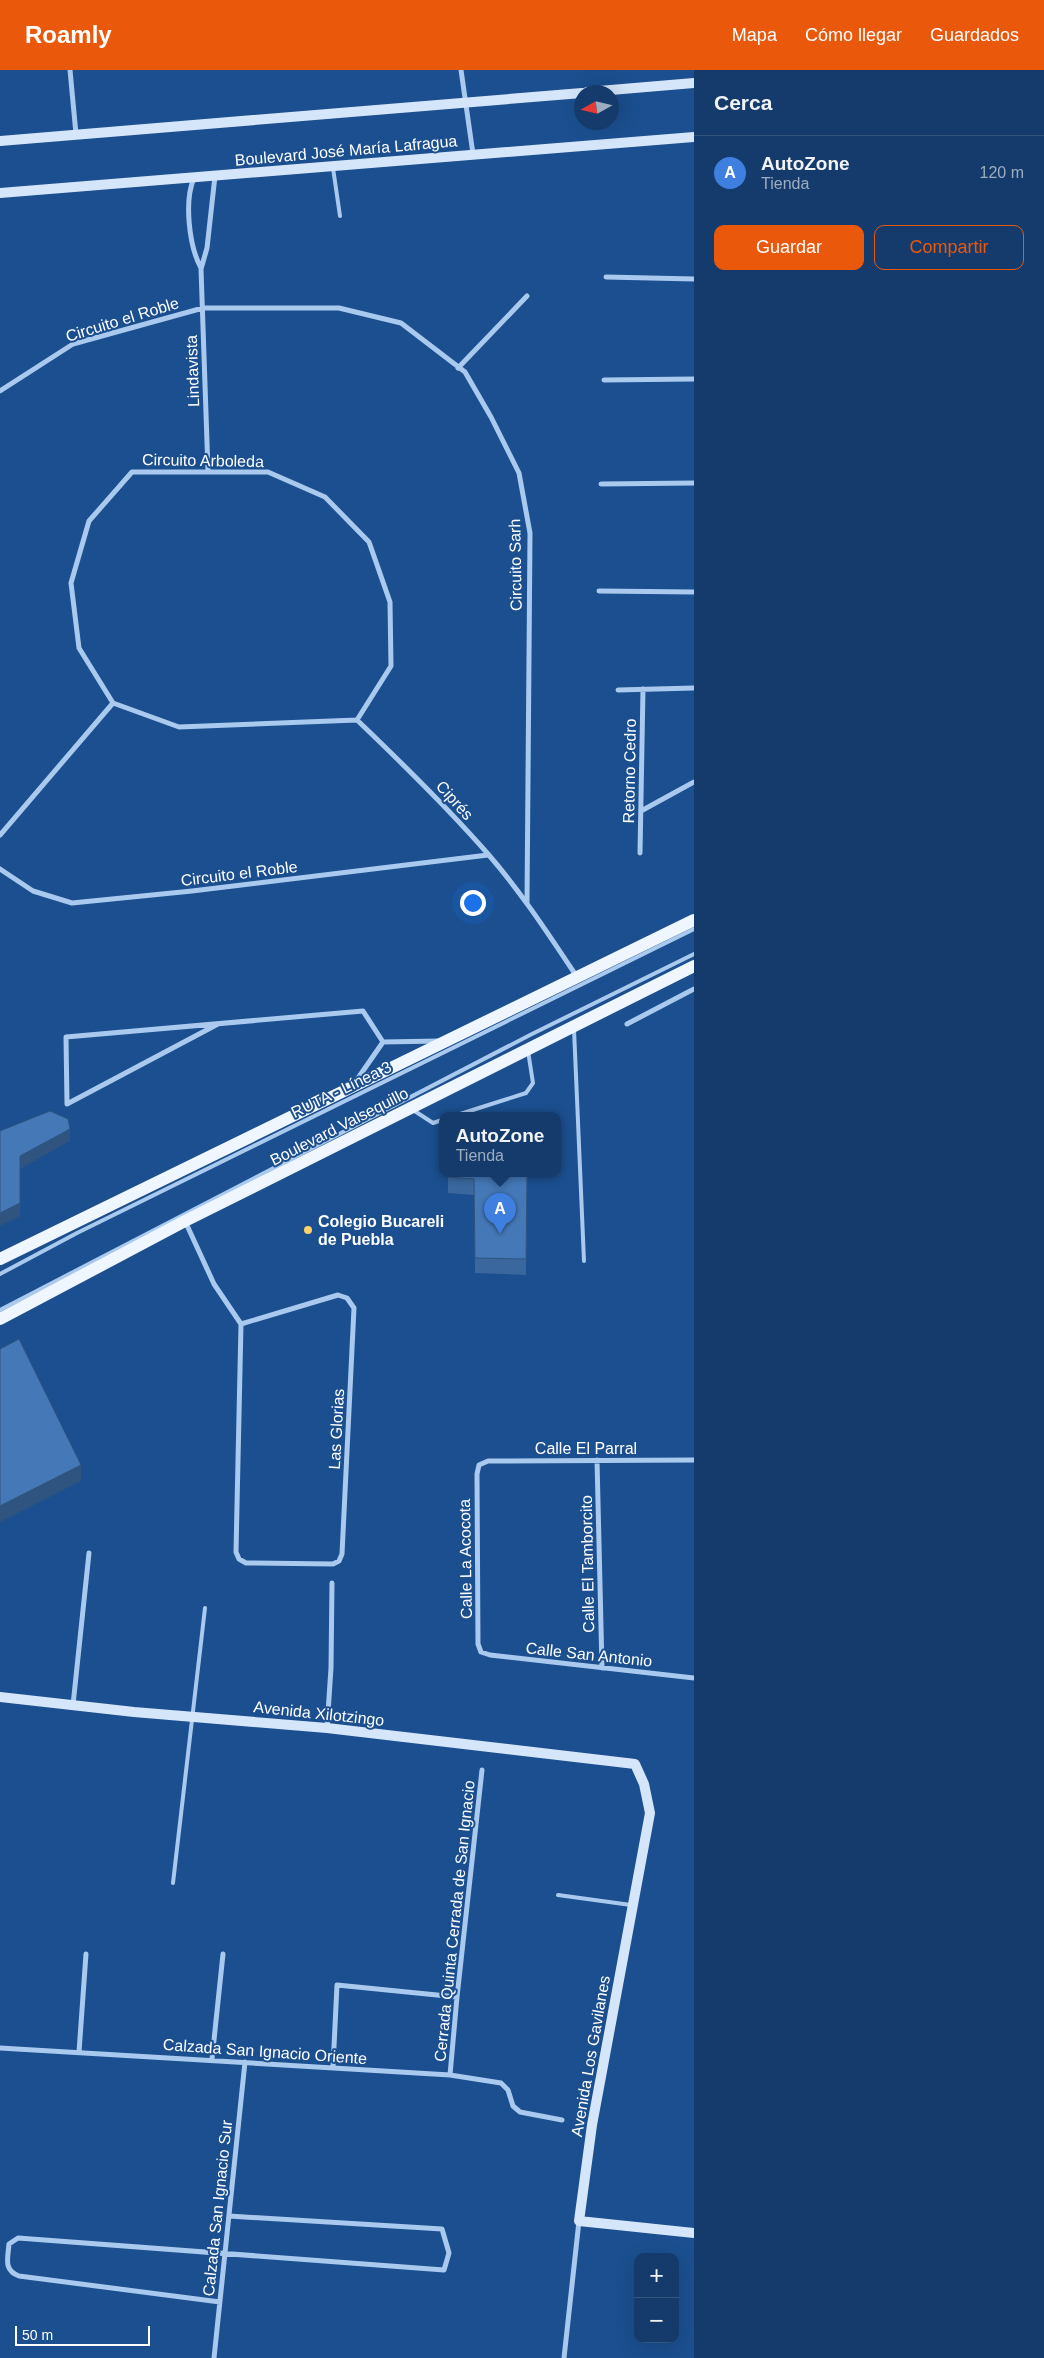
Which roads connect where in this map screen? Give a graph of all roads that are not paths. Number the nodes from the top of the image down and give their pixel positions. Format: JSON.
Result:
{"nodes":[{"id":1,"x":70,"y":70,"type":"edge"},
{"id":2,"x":461,"y":70,"type":"edge"},
{"id":3,"x":694,"y":83,"type":"edge"},
{"id":4,"x":619,"y":89,"type":"edge"},
{"id":5,"x":574,"y":94,"type":"edge"},
{"id":6,"x":466,"y":103,"type":"junction"},
{"id":7,"x":76,"y":135,"type":"junction"},
{"id":8,"x":694,"y":137,"type":"edge"},
{"id":9,"x":0,"y":141,"type":"edge"},
{"id":10,"x":473,"y":155,"type":"junction"},
{"id":11,"x":333,"y":166,"type":"junction"},
{"id":12,"x":215,"y":175,"type":"junction"},
{"id":13,"x":194,"y":177,"type":"junction"},
{"id":14,"x":0,"y":193,"type":"edge"},
{"id":15,"x":340,"y":216,"type":"dead end"},
{"id":16,"x":201,"y":269,"type":"junction"},
{"id":17,"x":606,"y":277,"type":"dead end"},
{"id":18,"x":694,"y":278,"type":"edge"},
{"id":19,"x":527,"y":296,"type":"dead end"},
{"id":20,"x":203,"y":308,"type":"junction"},
{"id":21,"x":458,"y":368,"type":"junction"},
{"id":22,"x":694,"y":379,"type":"edge"},
{"id":23,"x":604,"y":380,"type":"dead end"},
{"id":24,"x":0,"y":391,"type":"edge"},
{"id":25,"x":208,"y":471,"type":"junction"},
{"id":26,"x":694,"y":483,"type":"edge"},
{"id":27,"x":601,"y":484,"type":"dead end"},
{"id":28,"x":599,"y":591,"type":"dead end"},
{"id":29,"x":694,"y":592,"type":"edge"},
{"id":30,"x":694,"y":688,"type":"edge"},
{"id":31,"x":643,"y":689,"type":"junction"},
{"id":32,"x":618,"y":690,"type":"dead end"},
{"id":33,"x":113,"y":703,"type":"junction"},
{"id":34,"x":358,"y":720,"type":"junction"},
{"id":35,"x":694,"y":782,"type":"edge"},
{"id":36,"x":641,"y":812,"type":"junction"},
{"id":37,"x":0,"y":835,"type":"edge"},
{"id":38,"x":640,"y":853,"type":"dead end"},
{"id":39,"x":488,"y":854,"type":"junction"},
{"id":40,"x":0,"y":869,"type":"edge"},
{"id":41,"x":527,"y":903,"type":"junction"},
{"id":42,"x":694,"y":920,"type":"edge"},
{"id":43,"x":694,"y":929,"type":"edge"},
{"id":44,"x":694,"y":954,"type":"edge"},
{"id":45,"x":694,"y":966,"type":"edge"},
{"id":46,"x":577,"y":977,"type":"junction"},
{"id":47,"x":694,"y":989,"type":"edge"},
{"id":48,"x":218,"y":1024,"type":"junction"},
{"id":49,"x":627,"y":1024,"type":"dead end"},
{"id":50,"x":573,"y":1026,"type":"junction"},
{"id":51,"x":446,"y":1041,"type":"junction"},
{"id":52,"x":383,"y":1042,"type":"junction"},
{"id":53,"x":528,"y":1049,"type":"junction"},
{"id":54,"x":350,"y":1089,"type":"junction"},
{"id":55,"x":411,"y":1108,"type":"junction"},
{"id":56,"x":466,"y":1112,"type":"edge"},
{"id":57,"x":439,"y":1121,"type":"edge"},
{"id":58,"x":185,"y":1221,"type":"junction"},
{"id":59,"x":0,"y":1259,"type":"edge"},
{"id":60,"x":584,"y":1261,"type":"dead end"},
{"id":61,"x":0,"y":1274,"type":"edge"},
{"id":62,"x":0,"y":1310,"type":"edge"},
{"id":63,"x":0,"y":1319,"type":"edge"},
{"id":64,"x":241,"y":1324,"type":"junction"},
{"id":65,"x":598,"y":1460,"type":"junction"},
{"id":66,"x":694,"y":1460,"type":"edge"},
{"id":67,"x":479,"y":1465,"type":"joint"},
{"id":68,"x":89,"y":1553,"type":"dead end"},
{"id":69,"x":332,"y":1583,"type":"dead end"},
{"id":70,"x":205,"y":1608,"type":"dead end"},
{"id":71,"x":481,"y":1652,"type":"joint"},
{"id":72,"x":602,"y":1668,"type":"junction"},
{"id":73,"x":694,"y":1678,"type":"edge"},
{"id":74,"x":0,"y":1697,"type":"edge"},
{"id":75,"x":73,"y":1705,"type":"junction"},
{"id":76,"x":192,"y":1716,"type":"junction"},
{"id":77,"x":327,"y":1728,"type":"junction"},
{"id":78,"x":635,"y":1764,"type":"joint"},
{"id":79,"x":482,"y":1770,"type":"dead end"},
{"id":80,"x":173,"y":1883,"type":"dead end"},
{"id":81,"x":558,"y":1895,"type":"dead end"},
{"id":82,"x":633,"y":1906,"type":"junction"},
{"id":83,"x":86,"y":1954,"type":"dead end"},
{"id":84,"x":223,"y":1954,"type":"dead end"},
{"id":85,"x":457,"y":1997,"type":"junction"},
{"id":86,"x":0,"y":2048,"type":"edge"},
{"id":87,"x":79,"y":2052,"type":"junction"},
{"id":88,"x":212,"y":2060,"type":"junction"},
{"id":89,"x":245,"y":2062,"type":"junction"},
{"id":90,"x":333,"y":2067,"type":"junction"},
{"id":91,"x":450,"y":2075,"type":"junction"},
{"id":92,"x":562,"y":2120,"type":"dead end"},
{"id":93,"x":229,"y":2216,"type":"junction"},
{"id":94,"x":579,"y":2221,"type":"junction"},
{"id":95,"x":694,"y":2233,"type":"edge"},
{"id":96,"x":226,"y":2254,"type":"junction"},
{"id":97,"x":220,"y":2302,"type":"junction"},
{"id":98,"x":214,"y":2358,"type":"edge"},
{"id":99,"x":564,"y":2358,"type":"edge"}],
"edges":[{"from":1,"to":7,"type":"street"},
{"from":2,"to":6,"type":"street"},
{"from":3,"to":4,"type":"main road"},
{"from":5,"to":6,"type":"main road"},
{"from":6,"to":7,"type":"main road"},
{"from":6,"to":10,"type":"street"},
{"from":7,"to":9,"type":"main road"},
{"from":8,"to":10,"type":"main road","name":"Boulevard José María Lafragua"},
{"from":10,"to":11,"type":"main road","name":"Boulevard José María Lafragua"},
{"from":11,"to":12,"type":"main road","name":"Boulevard José María Lafragua"},
{"from":11,"to":15,"type":"lane"},
{"from":12,"to":13,"type":"main road","name":"Boulevard José María Lafragua"},
{"from":12,"to":16,"type":"street","name":"Lindavista"},
{"from":13,"to":14,"type":"main road","name":"Boulevard José María Lafragua"},
{"from":13,"to":16,"type":"street","name":"Lindavista"},
{"from":16,"to":20,"type":"street","name":"Lindavista"},
{"from":17,"to":18,"type":"street"},
{"from":19,"to":21,"type":"street"},
{"from":20,"to":21,"type":"street","name":"Circuito Sarh"},
{"from":20,"to":24,"type":"street","name":"Circuito el Roble"},
{"from":20,"to":25,"type":"street","name":"Lindavista"},
{"from":21,"to":41,"type":"street","name":"Circuito Sarh"},
{"from":22,"to":23,"type":"street"},
{"from":25,"to":33,"type":"street","name":"Circuito Arboleda"},
{"from":25,"to":34,"type":"street","name":"Circuito Arboleda"},
{"from":26,"to":27,"type":"street"},
{"from":28,"to":29,"type":"street"},
{"from":30,"to":31,"type":"street"},
{"from":31,"to":32,"type":"street"},
{"from":31,"to":36,"type":"street","name":"Retorno Cedro"},
{"from":33,"to":34,"type":"street"},
{"from":33,"to":37,"type":"street"},
{"from":34,"to":39,"type":"street","name":"Ciprés"},
{"from":35,"to":36,"type":"street"},
{"from":36,"to":38,"type":"street","name":"Retorno Cedro"},
{"from":39,"to":40,"type":"street","name":"Circuito el Roble"},
{"from":39,"to":41,"type":"street","name":"Ciprés"},
{"from":41,"to":46,"type":"street"},
{"from":42,"to":46,"type":"main road","name":"Boulevard Valsequillo"},
{"from":43,"to":61,"type":"lane","name":"RUTA - Línea 3"},
{"from":44,"to":62,"type":"lane"},
{"from":45,"to":50,"type":"main road","name":"Boulevard Valsequillo"},
{"from":46,"to":51,"type":"main road","name":"Boulevard Valsequillo"},
{"from":47,"to":49,"type":"street"},
{"from":48,"to":48,"type":"street"},
{"from":48,"to":52,"type":"street"},
{"from":50,"to":53,"type":"main road","name":"Boulevard Valsequillo"},
{"from":50,"to":60,"type":"lane"},
{"from":51,"to":52,"type":"street"},
{"from":51,"to":54,"type":"main road","name":"Boulevard Valsequillo"},
{"from":52,"to":54,"type":"street"},
{"from":53,"to":55,"type":"main road","name":"Boulevard Valsequillo"},
{"from":53,"to":56,"type":"lane"},
{"from":54,"to":59,"type":"main road","name":"Boulevard Valsequillo"},
{"from":55,"to":57,"type":"lane"},
{"from":55,"to":58,"type":"main road","name":"Boulevard Valsequillo"},
{"from":58,"to":63,"type":"main road","name":"Boulevard Valsequillo"},
{"from":58,"to":64,"type":"street"},
{"from":64,"to":64,"type":"street","name":"Las Glorias"},
{"from":65,"to":66,"type":"street","name":"Calle El Parral"},
{"from":65,"to":67,"type":"street","name":"Calle El Parral"},
{"from":65,"to":72,"type":"street","name":"Calle El Tamborcito"},
{"from":67,"to":71,"type":"street","name":"Calle La Acocota"},
{"from":68,"to":75,"type":"street"},
{"from":69,"to":77,"type":"street"},
{"from":70,"to":76,"type":"lane"},
{"from":71,"to":72,"type":"street","name":"Calle San Antonio"},
{"from":72,"to":73,"type":"street","name":"Calle San Antonio"},
{"from":74,"to":75,"type":"main road","name":"Avenida Xilotzingo"},
{"from":75,"to":76,"type":"main road","name":"Avenida Xilotzingo"},
{"from":76,"to":77,"type":"main road","name":"Avenida Xilotzingo"},
{"from":76,"to":80,"type":"lane"},
{"from":77,"to":78,"type":"main road","name":"Avenida Xilotzingo"},
{"from":78,"to":82,"type":"main road","name":"Avenida Los Gavilanes"},
{"from":79,"to":85,"type":"street","name":"Cerrada Quinta Cerrada de San Ignacio"},
{"from":81,"to":82,"type":"lane"},
{"from":82,"to":94,"type":"main road","name":"Avenida Los Gavilanes"},
{"from":83,"to":87,"type":"street"},
{"from":84,"to":88,"type":"street"},
{"from":85,"to":90,"type":"street"},
{"from":85,"to":91,"type":"street","name":"Cerrada Quinta Cerrada de San Ignacio"},
{"from":86,"to":87,"type":"street","name":"Calzada San Ignacio Oriente"},
{"from":87,"to":88,"type":"street","name":"Calzada San Ignacio Oriente"},
{"from":88,"to":89,"type":"street","name":"Calzada San Ignacio Oriente"},
{"from":89,"to":90,"type":"street","name":"Calzada San Ignacio Oriente"},
{"from":89,"to":93,"type":"street","name":"Calzada San Ignacio Sur"},
{"from":90,"to":91,"type":"street","name":"Calzada San Ignacio Oriente"},
{"from":91,"to":92,"type":"street","name":"Calzada San Ignacio Oriente"},
{"from":93,"to":96,"type":"street","name":"Calzada San Ignacio Sur"},
{"from":93,"to":96,"type":"street"},
{"from":94,"to":95,"type":"main road"},
{"from":94,"to":99,"type":"street","name":"Avenida Los Gavilanes"},
{"from":96,"to":97,"type":"street","name":"Calzada San Ignacio Sur"},
{"from":96,"to":97,"type":"street"},
{"from":97,"to":98,"type":"street","name":"Calzada San Ignacio Sur"}]}
